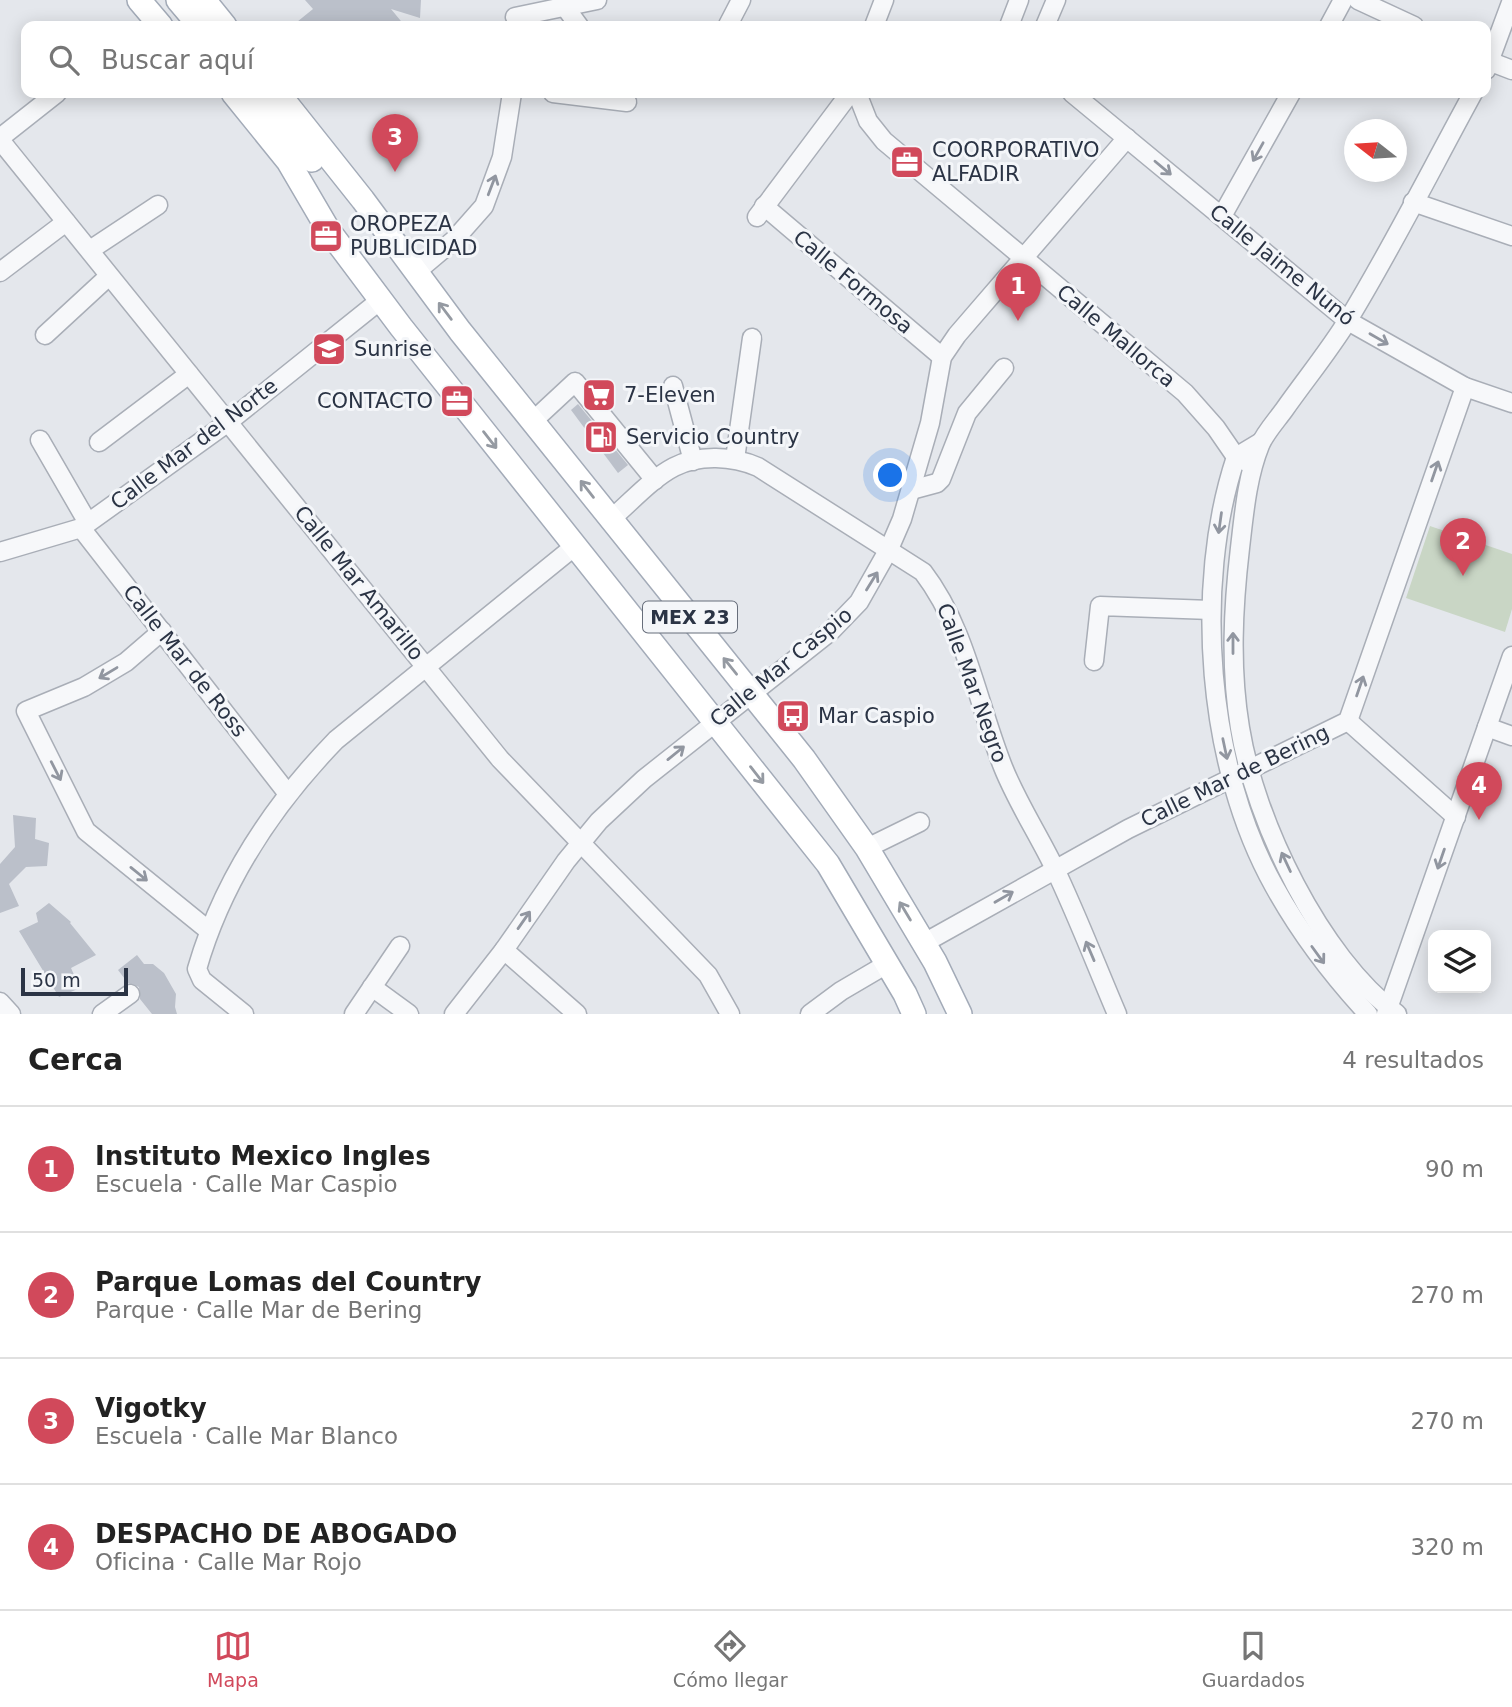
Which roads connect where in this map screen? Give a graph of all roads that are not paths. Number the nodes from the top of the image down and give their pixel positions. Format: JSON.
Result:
{"nodes":[{"id":1,"x":178,"y":0,"type":"edge"},
{"id":2,"x":204,"y":0,"type":"edge"},
{"id":3,"x":597,"y":0,"type":"edge"},
{"id":4,"x":741,"y":0,"type":"edge"},
{"id":5,"x":884,"y":0,"type":"edge"},
{"id":6,"x":1019,"y":0,"type":"edge"},
{"id":7,"x":1056,"y":0,"type":"edge"},
{"id":8,"x":1343,"y":0,"type":"edge"},
{"id":9,"x":1359,"y":0,"type":"edge"},
{"id":10,"x":1512,"y":1,"type":"edge"},
{"id":11,"x":565,"y":7,"type":"junction"},
{"id":12,"x":150,"y":14,"type":"edge"},
{"id":13,"x":515,"y":14,"type":"edge"},
{"id":14,"x":168,"y":21,"type":"edge"},
{"id":15,"x":196,"y":21,"type":"edge"},
{"id":16,"x":221,"y":21,"type":"edge"},
{"id":17,"x":575,"y":21,"type":"edge"},
{"id":18,"x":731,"y":21,"type":"edge"},
{"id":19,"x":876,"y":21,"type":"edge"},
{"id":20,"x":1011,"y":21,"type":"edge"},
{"id":21,"x":1047,"y":21,"type":"edge"},
{"id":22,"x":1332,"y":21,"type":"edge"},
{"id":23,"x":1403,"y":21,"type":"edge"},
{"id":24,"x":1491,"y":54,"type":"edge"},
{"id":25,"x":1491,"y":65,"type":"edge"},
{"id":26,"x":1512,"y":70,"type":"edge"},
{"id":27,"x":51,"y":98,"type":"edge"},
{"id":28,"x":219,"y":98,"type":"edge"},
{"id":29,"x":238,"y":98,"type":"edge"},
{"id":30,"x":259,"y":98,"type":"edge"},
{"id":31,"x":282,"y":98,"type":"edge"},
{"id":32,"x":511,"y":98,"type":"edge"},
{"id":33,"x":595,"y":98,"type":"edge"},
{"id":34,"x":846,"y":98,"type":"edge"},
{"id":35,"x":859,"y":98,"type":"edge"},
{"id":36,"x":1078,"y":98,"type":"edge"},
{"id":37,"x":1288,"y":98,"type":"edge"},
{"id":38,"x":1470,"y":98,"type":"edge"},
{"id":39,"x":627,"y":102,"type":"dead end"},
{"id":40,"x":1127,"y":138,"type":"junction"},
{"id":41,"x":0,"y":139,"type":"edge"},
{"id":42,"x":293,"y":152,"type":"junction"},
{"id":43,"x":1413,"y":201,"type":"junction"},
{"id":44,"x":158,"y":205,"type":"dead end"},
{"id":45,"x":1222,"y":216,"type":"junction"},
{"id":46,"x":66,"y":222,"type":"junction"},
{"id":47,"x":1512,"y":236,"type":"edge"},
{"id":48,"x":391,"y":240,"type":"junction"},
{"id":49,"x":90,"y":250,"type":"junction"},
{"id":50,"x":1024,"y":260,"type":"junction"},
{"id":51,"x":0,"y":272,"type":"edge"},
{"id":52,"x":416,"y":272,"type":"junction"},
{"id":53,"x":109,"y":276,"type":"junction"},
{"id":54,"x":373,"y":306,"type":"junction"},
{"id":55,"x":1348,"y":321,"type":"junction"},
{"id":56,"x":401,"y":327,"type":"junction"},
{"id":57,"x":45,"y":335,"type":"dead end"},
{"id":58,"x":752,"y":338,"type":"dead end"},
{"id":59,"x":942,"y":357,"type":"junction"},
{"id":60,"x":1004,"y":368,"type":"dead end"},
{"id":61,"x":189,"y":374,"type":"junction"},
{"id":62,"x":673,"y":386,"type":"dead end"},
{"id":63,"x":1465,"y":387,"type":"junction"},
{"id":64,"x":1512,"y":403,"type":"edge"},
{"id":65,"x":533,"y":421,"type":"junction"},
{"id":66,"x":226,"y":423,"type":"junction"},
{"id":67,"x":40,"y":440,"type":"dead end"},
{"id":68,"x":99,"y":442,"type":"dead end"},
{"id":69,"x":1261,"y":442,"type":"junction"},
{"id":70,"x":1236,"y":457,"type":"junction"},
{"id":71,"x":736,"y":459,"type":"junction"},
{"id":72,"x":694,"y":461,"type":"junction"},
{"id":73,"x":1254,"y":464,"type":"junction"},
{"id":74,"x":656,"y":480,"type":"junction"},
{"id":75,"x":911,"y":490,"type":"junction"},
{"id":76,"x":611,"y":519,"type":"junction"},
{"id":77,"x":85,"y":526,"type":"junction"},
{"id":78,"x":575,"y":546,"type":"junction"},
{"id":79,"x":889,"y":549,"type":"junction"},
{"id":80,"x":0,"y":552,"type":"edge"},
{"id":81,"x":1211,"y":610,"type":"junction"},
{"id":82,"x":162,"y":631,"type":"junction"},
{"id":83,"x":1512,"y":656,"type":"edge"},
{"id":84,"x":1094,"y":662,"type":"dead end"},
{"id":85,"x":426,"y":665,"type":"junction"},
{"id":86,"x":752,"y":694,"type":"junction"},
{"id":87,"x":1348,"y":721,"type":"junction"},
{"id":88,"x":715,"y":722,"type":"junction"},
{"id":89,"x":1487,"y":727,"type":"junction"},
{"id":90,"x":1512,"y":736,"type":"edge"},
{"id":91,"x":1250,"y":769,"type":"junction"},
{"id":92,"x":1231,"y":778,"type":"junction"},
{"id":93,"x":288,"y":794,"type":"junction"},
{"id":94,"x":1456,"y":817,"type":"junction"},
{"id":95,"x":920,"y":822,"type":"dead end"},
{"id":96,"x":580,"y":844,"type":"junction"},
{"id":97,"x":867,"y":848,"type":"junction"},
{"id":98,"x":1055,"y":869,"type":"junction"},
{"id":99,"x":208,"y":930,"type":"junction"},
{"id":100,"x":924,"y":943,"type":"junction"},
{"id":101,"x":400,"y":946,"type":"dead end"},
{"id":102,"x":504,"y":950,"type":"junction"},
{"id":103,"x":887,"y":964,"type":"junction"},
{"id":104,"x":372,"y":987,"type":"junction"},
{"id":105,"x":130,"y":994,"type":"dead end"},
{"id":106,"x":0,"y":1002,"type":"edge"},
{"id":107,"x":1391,"y":1012,"type":"edge"},
{"id":108,"x":11,"y":1014,"type":"edge"},
{"id":109,"x":102,"y":1014,"type":"edge"},
{"id":110,"x":244,"y":1014,"type":"edge"},
{"id":111,"x":354,"y":1014,"type":"edge"},
{"id":112,"x":409,"y":1014,"type":"edge"},
{"id":113,"x":454,"y":1014,"type":"edge"},
{"id":114,"x":577,"y":1014,"type":"edge"},
{"id":115,"x":730,"y":1014,"type":"edge"},
{"id":116,"x":810,"y":1014,"type":"edge"},
{"id":117,"x":914,"y":1014,"type":"edge"},
{"id":118,"x":960,"y":1014,"type":"edge"},
{"id":119,"x":1117,"y":1014,"type":"edge"},
{"id":120,"x":1368,"y":1014,"type":"edge"}],
"edges":[{"from":1,"to":15,"type":"main road"},
{"from":2,"to":16,"type":"main road"},
{"from":3,"to":11,"type":"street"},
{"from":4,"to":18,"type":"street"},
{"from":5,"to":19,"type":"street"},
{"from":6,"to":20,"type":"street"},
{"from":7,"to":21,"type":"street"},
{"from":8,"to":22,"type":"street"},
{"from":9,"to":23,"type":"street"},
{"from":10,"to":24,"type":"street"},
{"from":11,"to":13,"type":"street"},
{"from":11,"to":17,"type":"street"},
{"from":12,"to":14,"type":"main road"},
{"from":25,"to":26,"type":"street"},
{"from":27,"to":41,"type":"street"},
{"from":28,"to":54,"type":"main road","number":"MEX 23"},
{"from":29,"to":42,"type":"main road"},
{"from":30,"to":42,"type":"main road"},
{"from":31,"to":48,"type":"main road","number":"MEX 23"},
{"from":52,"to":32,"type":"street","one_way":true},
{"from":33,"to":39,"type":"street"},
{"from":34,"to":59,"type":"street","name":"Calle Formosa"},
{"from":35,"to":50,"type":"street","name":"Calle Mallorca"},
{"from":36,"to":40,"type":"street","name":"Calle Jaime Nunó"},
{"from":37,"to":45,"type":"street","one_way":true},
{"from":38,"to":43,"type":"street"},
{"from":40,"to":45,"type":"street","name":"Calle Jaime Nunó","one_way":true},
{"from":40,"to":50,"type":"street","name":"Calle Mar Caspio"},
{"from":41,"to":46,"type":"street","name":"Calle Mar Amarillo"},
{"from":42,"to":48,"type":"main road"},
{"from":42,"to":56,"type":"main road","number":"MEX 23"},
{"from":43,"to":47,"type":"street"},
{"from":43,"to":55,"type":"street"},
{"from":44,"to":49,"type":"street"},
{"from":45,"to":55,"type":"street","name":"Calle Jaime Nunó"},
{"from":46,"to":49,"type":"street","name":"Calle Mar Amarillo"},
{"from":46,"to":51,"type":"street"},
{"from":48,"to":52,"type":"main road","number":"MEX 23"},
{"from":49,"to":53,"type":"street","name":"Calle Mar Amarillo"},
{"from":50,"to":59,"type":"street","name":"Calle Mar Caspio"},
{"from":50,"to":70,"type":"street","name":"Calle Mallorca"},
{"from":65,"to":52,"type":"main road","number":"MEX 23","one_way":true},
{"from":53,"to":57,"type":"street"},
{"from":53,"to":61,"type":"street","name":"Calle Mar Amarillo"},
{"from":54,"to":56,"type":"main road","number":"MEX 23"},
{"from":54,"to":66,"type":"street","name":"Calle Mar del Norte"},
{"from":55,"to":63,"type":"street","name":"Calle Jaime Nunó","one_way":true},
{"from":55,"to":69,"type":"street"},
{"from":56,"to":78,"type":"main road","number":"MEX 23","one_way":true},
{"from":58,"to":71,"type":"street"},
{"from":59,"to":75,"type":"street","name":"Calle Mar Caspio"},
{"from":60,"to":75,"type":"street"},
{"from":61,"to":66,"type":"street","name":"Calle Mar Amarillo"},
{"from":61,"to":68,"type":"street"},
{"from":62,"to":72,"type":"street"},
{"from":63,"to":64,"type":"street","name":"Calle Jaime Nunó"},
{"from":87,"to":63,"type":"street","name":"Calle Mar de Bering","one_way":true},
{"from":65,"to":74,"type":"street"},
{"from":76,"to":65,"type":"main road","number":"MEX 23","one_way":true},
{"from":66,"to":77,"type":"street","name":"Calle Mar del Norte"},
{"from":66,"to":85,"type":"street","name":"Calle Mar Amarillo"},
{"from":67,"to":77,"type":"street","name":"Calle Mar de Ross"},
{"from":69,"to":70,"type":"street"},
{"from":69,"to":73,"type":"street"},
{"from":70,"to":73,"type":"street"},
{"from":70,"to":81,"type":"street","one_way":true},
{"from":71,"to":72,"type":"street","name":"Calle Mar Negro"},
{"from":71,"to":79,"type":"street","name":"Calle Mar Negro"},
{"from":72,"to":74,"type":"street","name":"Calle Mar Negro"},
{"from":91,"to":73,"type":"street","one_way":true},
{"from":74,"to":76,"type":"street","name":"Calle Mar Negro"},
{"from":75,"to":79,"type":"street","name":"Calle Mar Caspio"},
{"from":86,"to":76,"type":"main road","number":"MEX 23","one_way":true},
{"from":77,"to":80,"type":"street","name":"Calle Mar del Norte"},
{"from":77,"to":82,"type":"street","name":"Calle Mar de Ross"},
{"from":78,"to":85,"type":"street"},
{"from":78,"to":88,"type":"main road","number":"MEX 23"},
{"from":86,"to":79,"type":"street","name":"Calle Mar Caspio","one_way":true},
{"from":79,"to":98,"type":"street","name":"Calle Mar Negro"},
{"from":81,"to":84,"type":"street"},
{"from":81,"to":92,"type":"street","one_way":true},
{"from":82,"to":93,"type":"street","name":"Calle Mar de Ross"},
{"from":82,"to":99,"type":"street","one_way":true},
{"from":83,"to":89,"type":"street"},
{"from":85,"to":93,"type":"street"},
{"from":85,"to":96,"type":"street","name":"Calle Mar Amarillo"},
{"from":86,"to":88,"type":"street","name":"Calle Mar Caspio"},
{"from":86,"to":97,"type":"main road","number":"MEX 23"},
{"from":87,"to":91,"type":"street","name":"Calle Mar de Bering"},
{"from":87,"to":94,"type":"street"},
{"from":96,"to":88,"type":"street","name":"Calle Mar Caspio","one_way":true},
{"from":88,"to":103,"type":"main road","number":"MEX 23","one_way":true},
{"from":89,"to":90,"type":"street"},
{"from":89,"to":94,"type":"street"},
{"from":91,"to":92,"type":"street","name":"Calle Mar de Bering"},
{"from":107,"to":91,"type":"street","one_way":true},
{"from":92,"to":98,"type":"street","name":"Calle Mar de Bering"},
{"from":92,"to":120,"type":"street","one_way":true},
{"from":93,"to":99,"type":"street"},
{"from":94,"to":107,"type":"street","one_way":true},
{"from":95,"to":97,"type":"street"},
{"from":102,"to":96,"type":"street","name":"Calle Mar Caspio","one_way":true},
{"from":96,"to":115,"type":"street","name":"Calle Mar Amarillo"},
{"from":100,"to":97,"type":"main road","number":"MEX 23","one_way":true},
{"from":100,"to":98,"type":"street","name":"Calle Mar de Bering","one_way":true},
{"from":119,"to":98,"type":"street","name":"Calle Mar Negro","one_way":true},
{"from":99,"to":110,"type":"street"},
{"from":100,"to":118,"type":"main road","number":"MEX 23"},
{"from":101,"to":104,"type":"street"},
{"from":102,"to":113,"type":"street","name":"Calle Mar Caspio"},
{"from":102,"to":114,"type":"street"},
{"from":103,"to":116,"type":"street"},
{"from":103,"to":117,"type":"main road","number":"MEX 23"},
{"from":104,"to":111,"type":"street"},
{"from":104,"to":112,"type":"street"},
{"from":105,"to":109,"type":"street"},
{"from":106,"to":108,"type":"street"}]}
